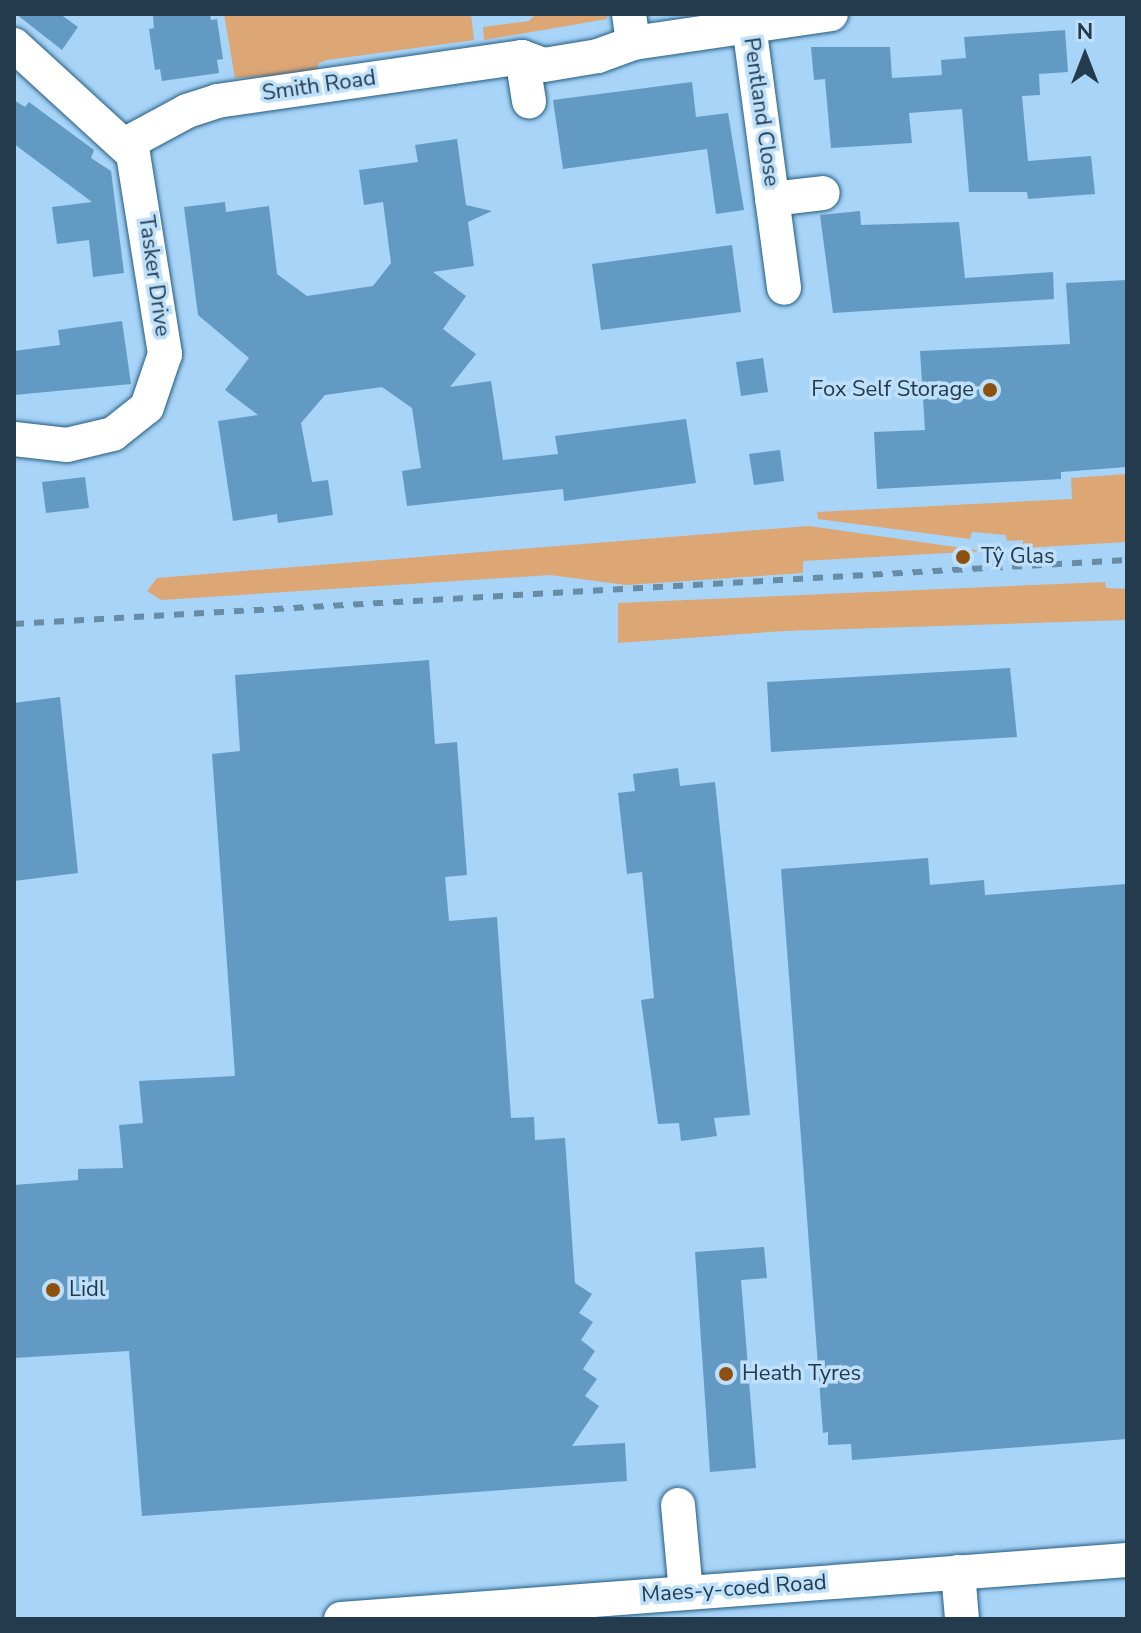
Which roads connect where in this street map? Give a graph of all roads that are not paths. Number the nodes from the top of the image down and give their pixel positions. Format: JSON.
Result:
{"nodes":[{"id":1,"x":831,"y":14,"type":"edge"},
{"id":2,"x":749,"y":25,"type":"junction"},
{"id":3,"x":631,"y":29,"type":"edge"},
{"id":4,"x":14,"y":45,"type":"edge"},
{"id":5,"x":522,"y":57,"type":"junction"},
{"id":6,"x":529,"y":101,"type":"dead end"},
{"id":7,"x":126,"y":144,"type":"junction"},
{"id":8,"x":823,"y":193,"type":"dead end"},
{"id":9,"x":772,"y":199,"type":"junction"},
{"id":10,"x":784,"y":288,"type":"dead end"},
{"id":11,"x":14,"y":439,"type":"edge"},
{"id":12,"x":678,"y":1505,"type":"dead end"},
{"id":13,"x":1127,"y":1560,"type":"edge"},
{"id":14,"x":958,"y":1572,"type":"junction"},
{"id":15,"x":686,"y":1593,"type":"junction"},
{"id":16,"x":341,"y":1619,"type":"edge"},
{"id":17,"x":962,"y":1619,"type":"edge"}],
"edges":[{"from":1,"to":2,"type":"street","name":"Smith Road"},
{"from":2,"to":3,"type":"street","name":"Smith Road"},
{"from":2,"to":9,"type":"street","name":"Pentland Close"},
{"from":3,"to":5,"type":"street","name":"Smith Road"},
{"from":4,"to":7,"type":"street"},
{"from":5,"to":6,"type":"street"},
{"from":5,"to":7,"type":"street","name":"Smith Road"},
{"from":7,"to":11,"type":"street","name":"Tasker Drive"},
{"from":8,"to":9,"type":"street","name":"Pentland Close"},
{"from":9,"to":10,"type":"street","name":"Pentland Close"},
{"from":12,"to":15,"type":"street"},
{"from":13,"to":14,"type":"street","name":"Maes-y-coed Road"},
{"from":14,"to":15,"type":"street","name":"Maes-y-coed Road"},
{"from":14,"to":17,"type":"street"},
{"from":15,"to":16,"type":"street","name":"Maes-y-coed Road"}]}
